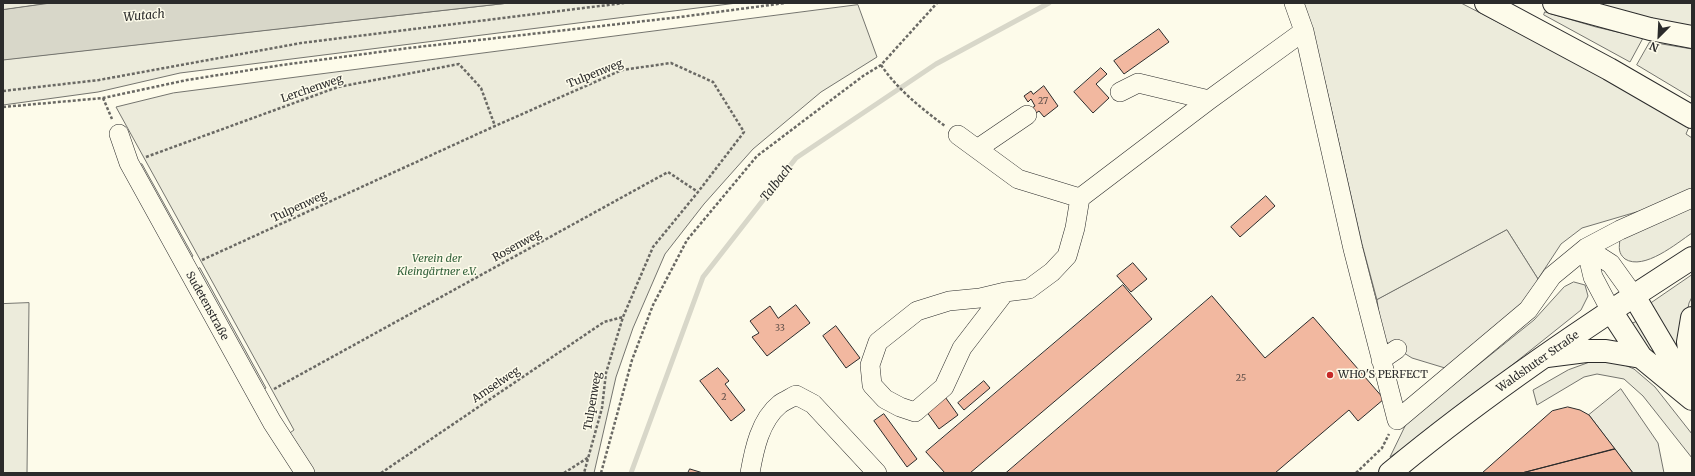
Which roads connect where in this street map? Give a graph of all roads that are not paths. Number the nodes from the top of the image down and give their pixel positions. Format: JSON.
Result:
{"nodes":[{"id":1,"x":1294,"y":3,"type":"edge"},
{"id":2,"x":1486,"y":3,"type":"edge"},
{"id":3,"x":1554,"y":3,"type":"edge"},
{"id":4,"x":1304,"y":31,"type":"junction"},
{"id":5,"x":1692,"y":37,"type":"edge"},
{"id":6,"x":1120,"y":92,"type":"dead end"},
{"id":7,"x":1209,"y":100,"type":"junction"},
{"id":8,"x":1027,"y":115,"type":"dead end"},
{"id":9,"x":1692,"y":117,"type":"edge"},
{"id":10,"x":119,"y":134,"type":"road end"},
{"id":11,"x":958,"y":135,"type":"road end"},
{"id":12,"x":977,"y":149,"type":"junction"},
{"id":13,"x":1080,"y":198,"type":"junction"},
{"id":14,"x":1692,"y":198,"type":"edge"},
{"id":15,"x":1586,"y":248,"type":"junction"},
{"id":16,"x":1692,"y":258,"type":"edge"},
{"id":17,"x":1005,"y":292,"type":"junction"},
{"id":18,"x":1634,"y":296,"type":"junction"},
{"id":19,"x":1611,"y":312,"type":"junction"},
{"id":20,"x":1692,"y":318,"type":"edge"},
{"id":21,"x":1397,"y":349,"type":"dead end"},
{"id":22,"x":1547,"y":356,"type":"junction"},
{"id":23,"x":1641,"y":357,"type":"junction"},
{"id":24,"x":1381,"y":360,"type":"junction"},
{"id":25,"x":1692,"y":368,"type":"edge"},
{"id":26,"x":1692,"y":394,"type":"edge"},
{"id":27,"x":1692,"y":399,"type":"edge"},
{"id":28,"x":305,"y":473,"type":"edge"},
{"id":29,"x":750,"y":473,"type":"edge"},
{"id":30,"x":877,"y":473,"type":"edge"},
{"id":31,"x":1390,"y":473,"type":"edge"}],
"edges":[{"from":1,"to":4,"type":"street"},
{"from":2,"to":9,"type":"main road"},
{"from":3,"to":5,"type":"main road"},
{"from":4,"to":7,"type":"street"},
{"from":4,"to":24,"type":"street"},
{"from":6,"to":7,"type":"street"},
{"from":7,"to":13,"type":"street"},
{"from":8,"to":12,"type":"street"},
{"from":10,"to":28,"type":"street","name":"Sudetenstraße"},
{"from":11,"to":12,"type":"street"},
{"from":12,"to":13,"type":"street"},
{"from":13,"to":17,"type":"street"},
{"from":14,"to":15,"type":"street"},
{"from":15,"to":18,"type":"street"},
{"from":15,"to":19,"type":"street"},
{"from":15,"to":24,"type":"street"},
{"from":16,"to":18,"type":"main road","name":"Waldshuter Straße"},
{"from":17,"to":17,"type":"street"},
{"from":18,"to":19,"type":"main road","name":"Waldshuter Straße"},
{"from":18,"to":26,"type":"main road"},
{"from":19,"to":22,"type":"main road","name":"Waldshuter Straße"},
{"from":19,"to":23,"type":"main road"},
{"from":20,"to":25,"type":"main road"},
{"from":21,"to":24,"type":"street"},
{"from":22,"to":23,"type":"main road"},
{"from":22,"to":31,"type":"main road","name":"Waldshuter Straße"},
{"from":23,"to":27,"type":"main road"},
{"from":29,"to":30,"type":"street"}]}
